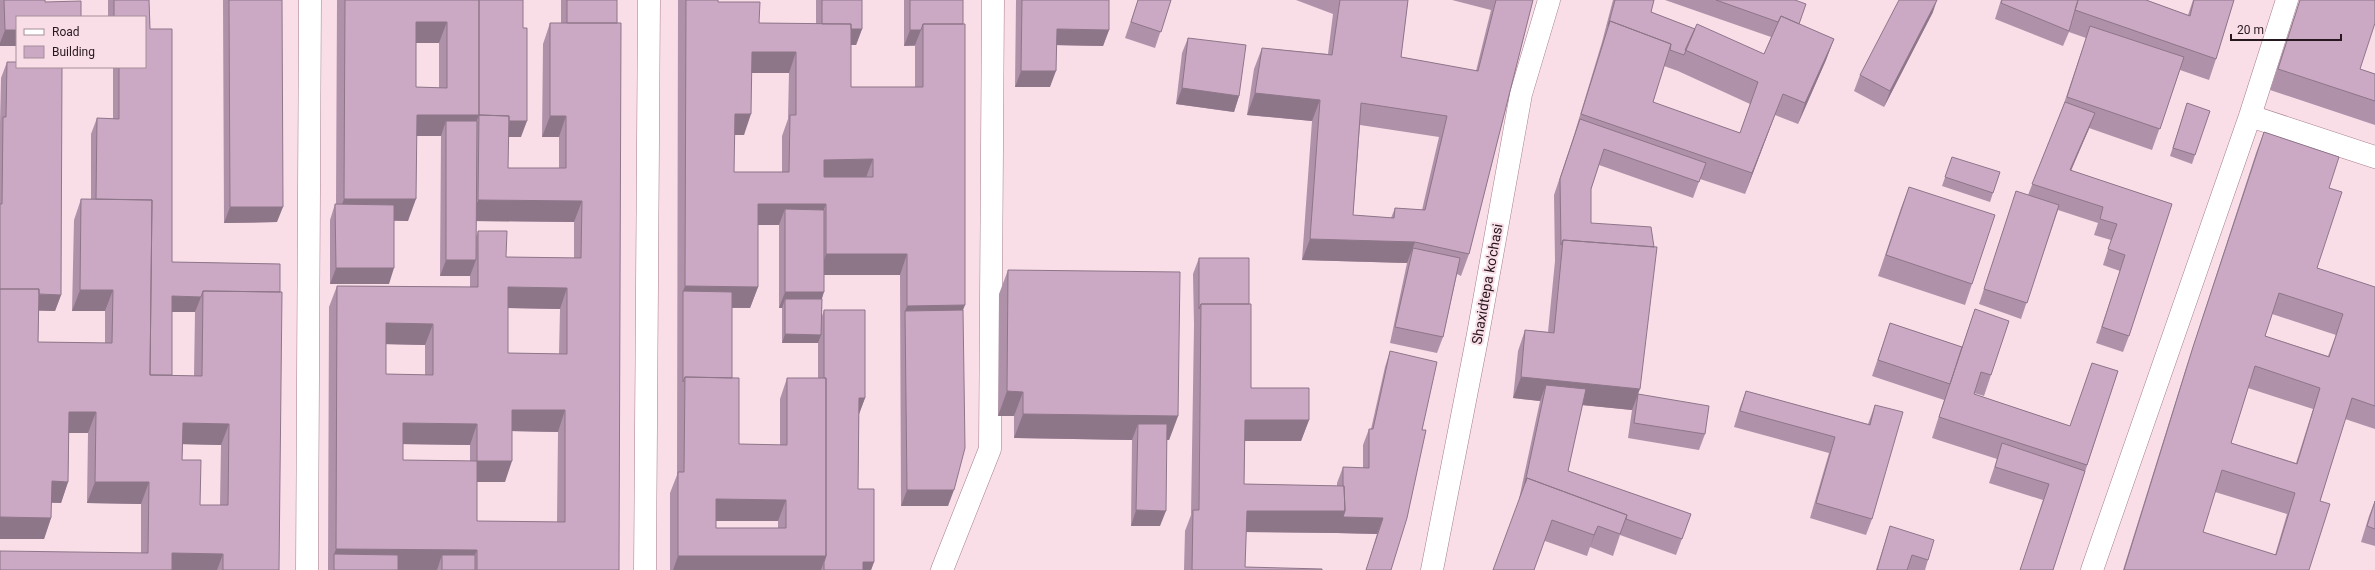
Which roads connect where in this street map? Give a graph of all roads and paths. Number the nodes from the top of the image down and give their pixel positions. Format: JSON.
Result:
{"nodes":[{"id":1,"x":310,"y":0,"type":"edge"},
{"id":2,"x":649,"y":0,"type":"edge"},
{"id":3,"x":993,"y":0,"type":"edge"},
{"id":4,"x":1550,"y":0,"type":"edge"},
{"id":5,"x":2287,"y":0,"type":"edge"},
{"id":6,"x":2250,"y":116,"type":"junction"},
{"id":7,"x":2375,"y":157,"type":"edge"},
{"id":8,"x":307,"y":570,"type":"edge"},
{"id":9,"x":645,"y":570,"type":"edge"},
{"id":10,"x":942,"y":570,"type":"edge"},
{"id":11,"x":1432,"y":570,"type":"edge"},
{"id":12,"x":2092,"y":570,"type":"edge"}],
"edges":[{"from":1,"to":8,"type":"street"},
{"from":2,"to":9,"type":"street"},
{"from":3,"to":10,"type":"street"},
{"from":4,"to":11,"type":"street","name":"Shaxidtepa ko'chasi"},
{"from":5,"to":6,"type":"street"},
{"from":6,"to":7,"type":"street"},
{"from":6,"to":12,"type":"street"}]}
